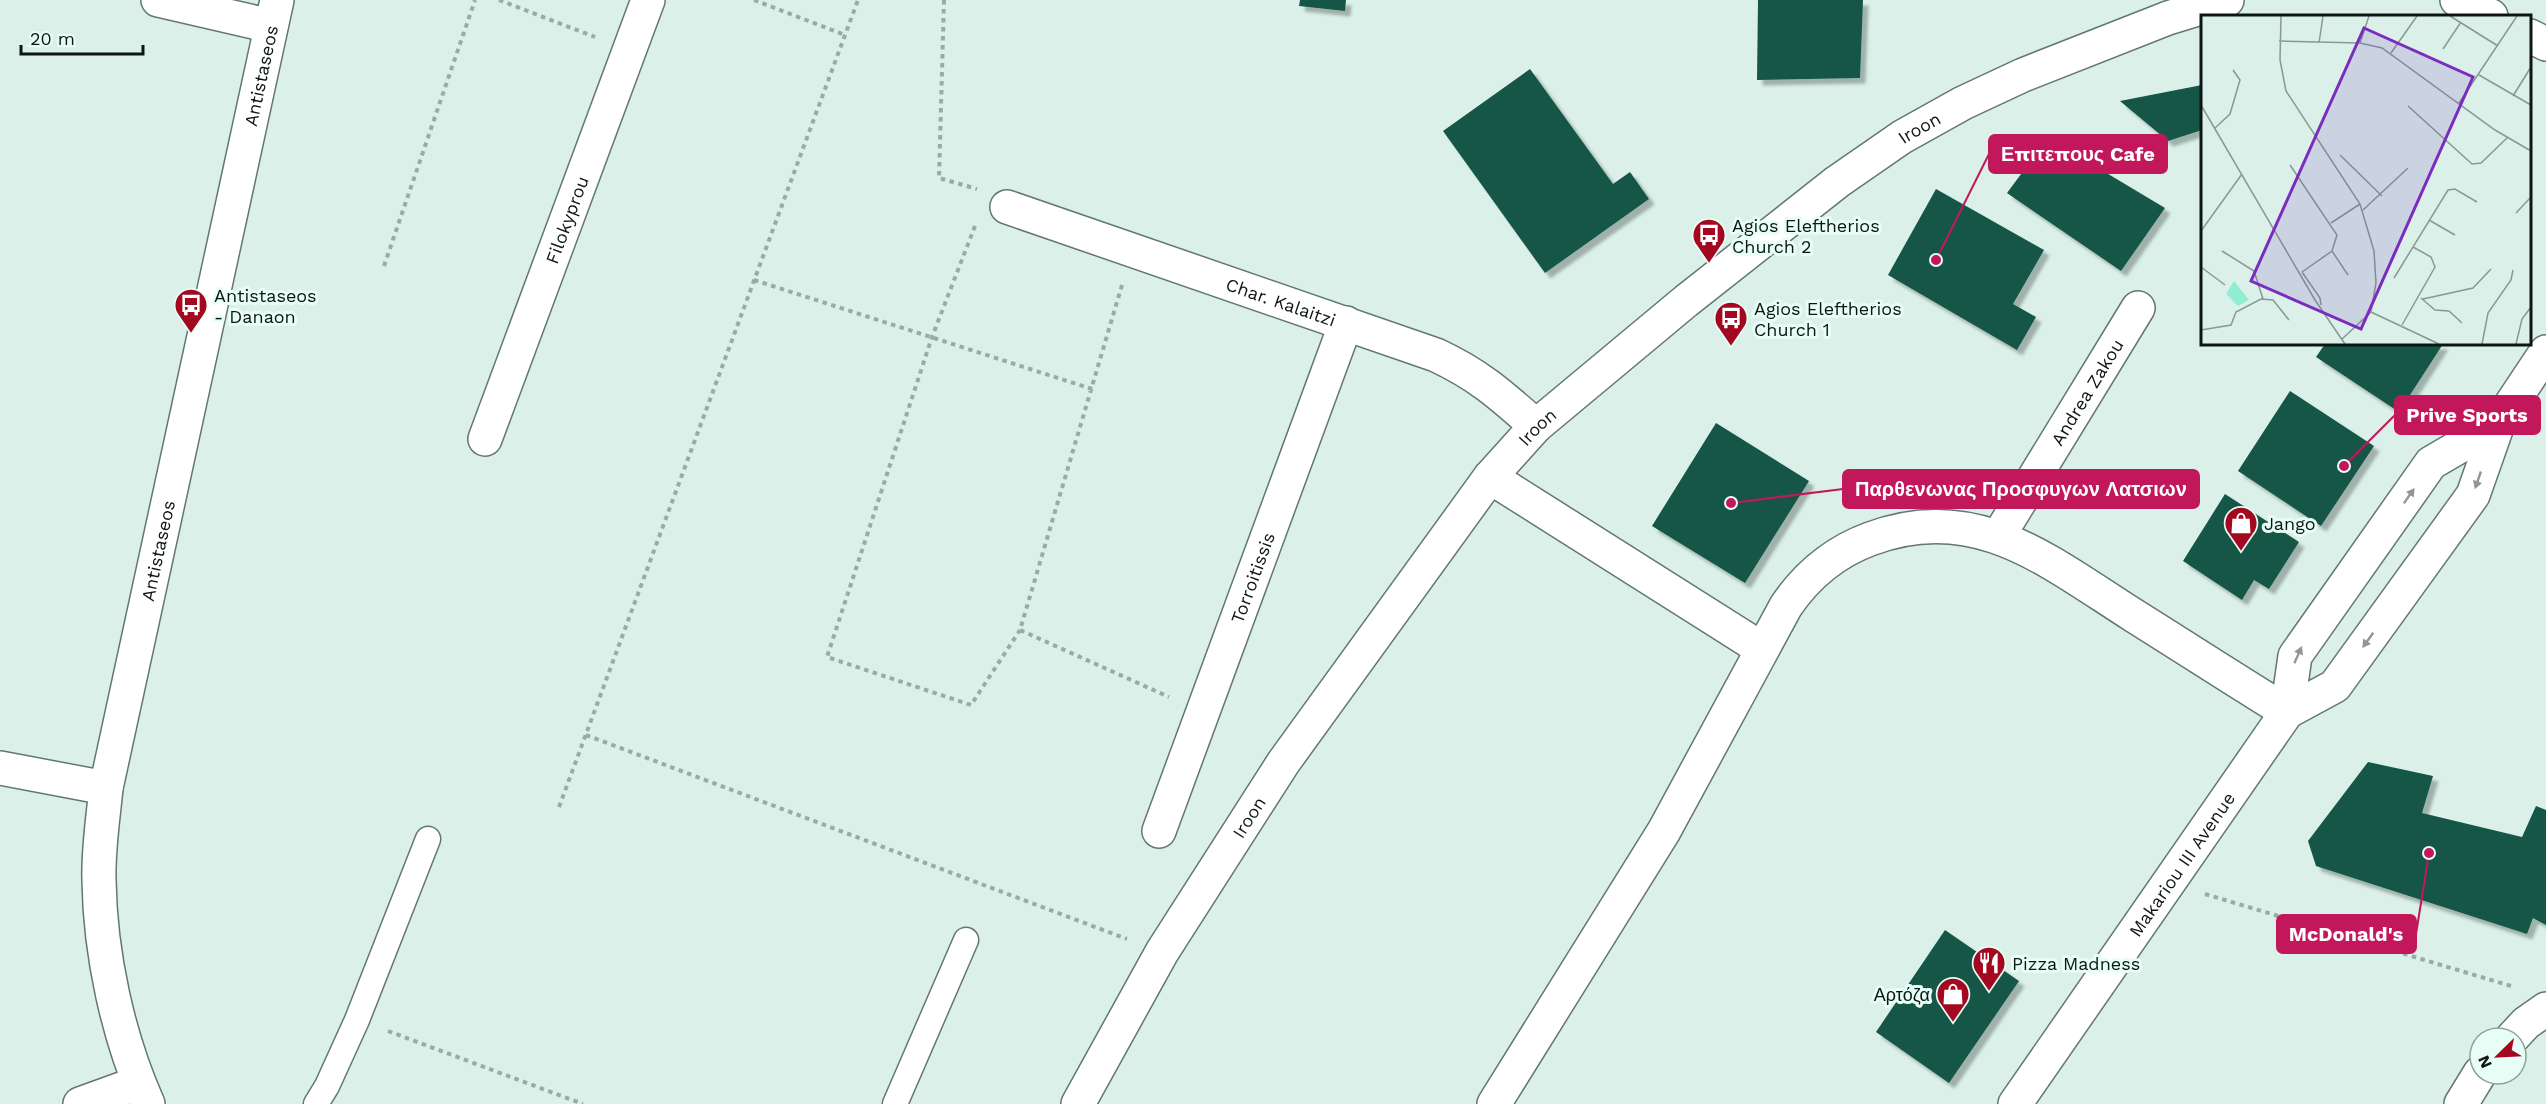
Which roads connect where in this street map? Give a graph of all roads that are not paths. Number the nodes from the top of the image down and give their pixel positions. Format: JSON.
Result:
{"nodes":[{"id":1,"x":158,"y":0,"type":"edge"},
{"id":2,"x":648,"y":0,"type":"edge"},
{"id":3,"x":2227,"y":0,"type":"edge"},
{"id":4,"x":2457,"y":0,"type":"edge"},
{"id":5,"x":274,"y":13,"type":"edge"},
{"id":6,"x":2488,"y":15,"type":"edge"},
{"id":7,"x":2531,"y":37,"type":"edge"},
{"id":8,"x":2546,"y":44,"type":"edge"},
{"id":9,"x":995,"y":206,"type":"road end"},
{"id":10,"x":2138,"y":308,"type":"dead end"},
{"id":11,"x":1346,"y":323,"type":"junction"},
{"id":12,"x":2546,"y":352,"type":"edge"},
{"id":13,"x":2498,"y":424,"type":"junction"},
{"id":14,"x":1536,"y":426,"type":"junction"},
{"id":15,"x":484,"y":439,"type":"dead end"},
{"id":16,"x":1490,"y":477,"type":"junction"},
{"id":17,"x":1998,"y":537,"type":"junction"},
{"id":18,"x":1762,"y":649,"type":"junction"},
{"id":19,"x":2287,"y":712,"type":"junction"},
{"id":20,"x":0,"y":768,"type":"edge"},
{"id":21,"x":106,"y":788,"type":"junction"},
{"id":22,"x":1158,"y":831,"type":"dead end"},
{"id":23,"x":428,"y":839,"type":"dead end"},
{"id":24,"x":966,"y":940,"type":"dead end"},
{"id":25,"x":2546,"y":1009,"type":"edge"},
{"id":26,"x":2523,"y":1026,"type":"edge"},
{"id":27,"x":2472,"y":1086,"type":"edge"},
{"id":28,"x":143,"y":1093,"type":"edge"},
{"id":29,"x":80,"y":1104,"type":"edge"},
{"id":30,"x":316,"y":1104,"type":"edge"},
{"id":31,"x":895,"y":1104,"type":"edge"},
{"id":32,"x":1078,"y":1104,"type":"edge"},
{"id":33,"x":1494,"y":1104,"type":"edge"},
{"id":34,"x":2015,"y":1104,"type":"edge"},
{"id":35,"x":2461,"y":1104,"type":"edge"}],
"edges":[{"from":1,"to":5,"type":"street"},
{"from":2,"to":15,"type":"street","name":"Filokyprou"},
{"from":3,"to":14,"type":"street","name":"Iroon"},
{"from":4,"to":6,"type":"street"},
{"from":5,"to":21,"type":"street","name":"Antistaseos"},
{"from":7,"to":8,"type":"street"},
{"from":9,"to":11,"type":"street","name":"Char. Kalaitzi"},
{"from":10,"to":17,"type":"street","name":"Andrea Zakou"},
{"from":11,"to":14,"type":"street","name":"Char. Kalaitzi"},
{"from":11,"to":22,"type":"street","name":"Torroitissis"},
{"from":12,"to":13,"type":"street","name":"Makariou III Avenue"},
{"from":13,"to":19,"type":"street","name":"Makariou III Avenue","one_way":true},
{"from":19,"to":13,"type":"street","name":"Makariou III Avenue","one_way":true},
{"from":14,"to":16,"type":"street","name":"Iroon"},
{"from":16,"to":18,"type":"street"},
{"from":16,"to":32,"type":"street","name":"Iroon"},
{"from":17,"to":18,"type":"street"},
{"from":17,"to":19,"type":"street"},
{"from":18,"to":33,"type":"street"},
{"from":19,"to":34,"type":"street","name":"Makariou III Avenue"},
{"from":20,"to":21,"type":"street"},
{"from":21,"to":28,"type":"street","name":"Antistaseos"},
{"from":23,"to":30,"type":"lane"},
{"from":24,"to":31,"type":"lane"},
{"from":25,"to":26,"type":"street"},
{"from":27,"to":35,"type":"street"},
{"from":28,"to":29,"type":"street"}]}
